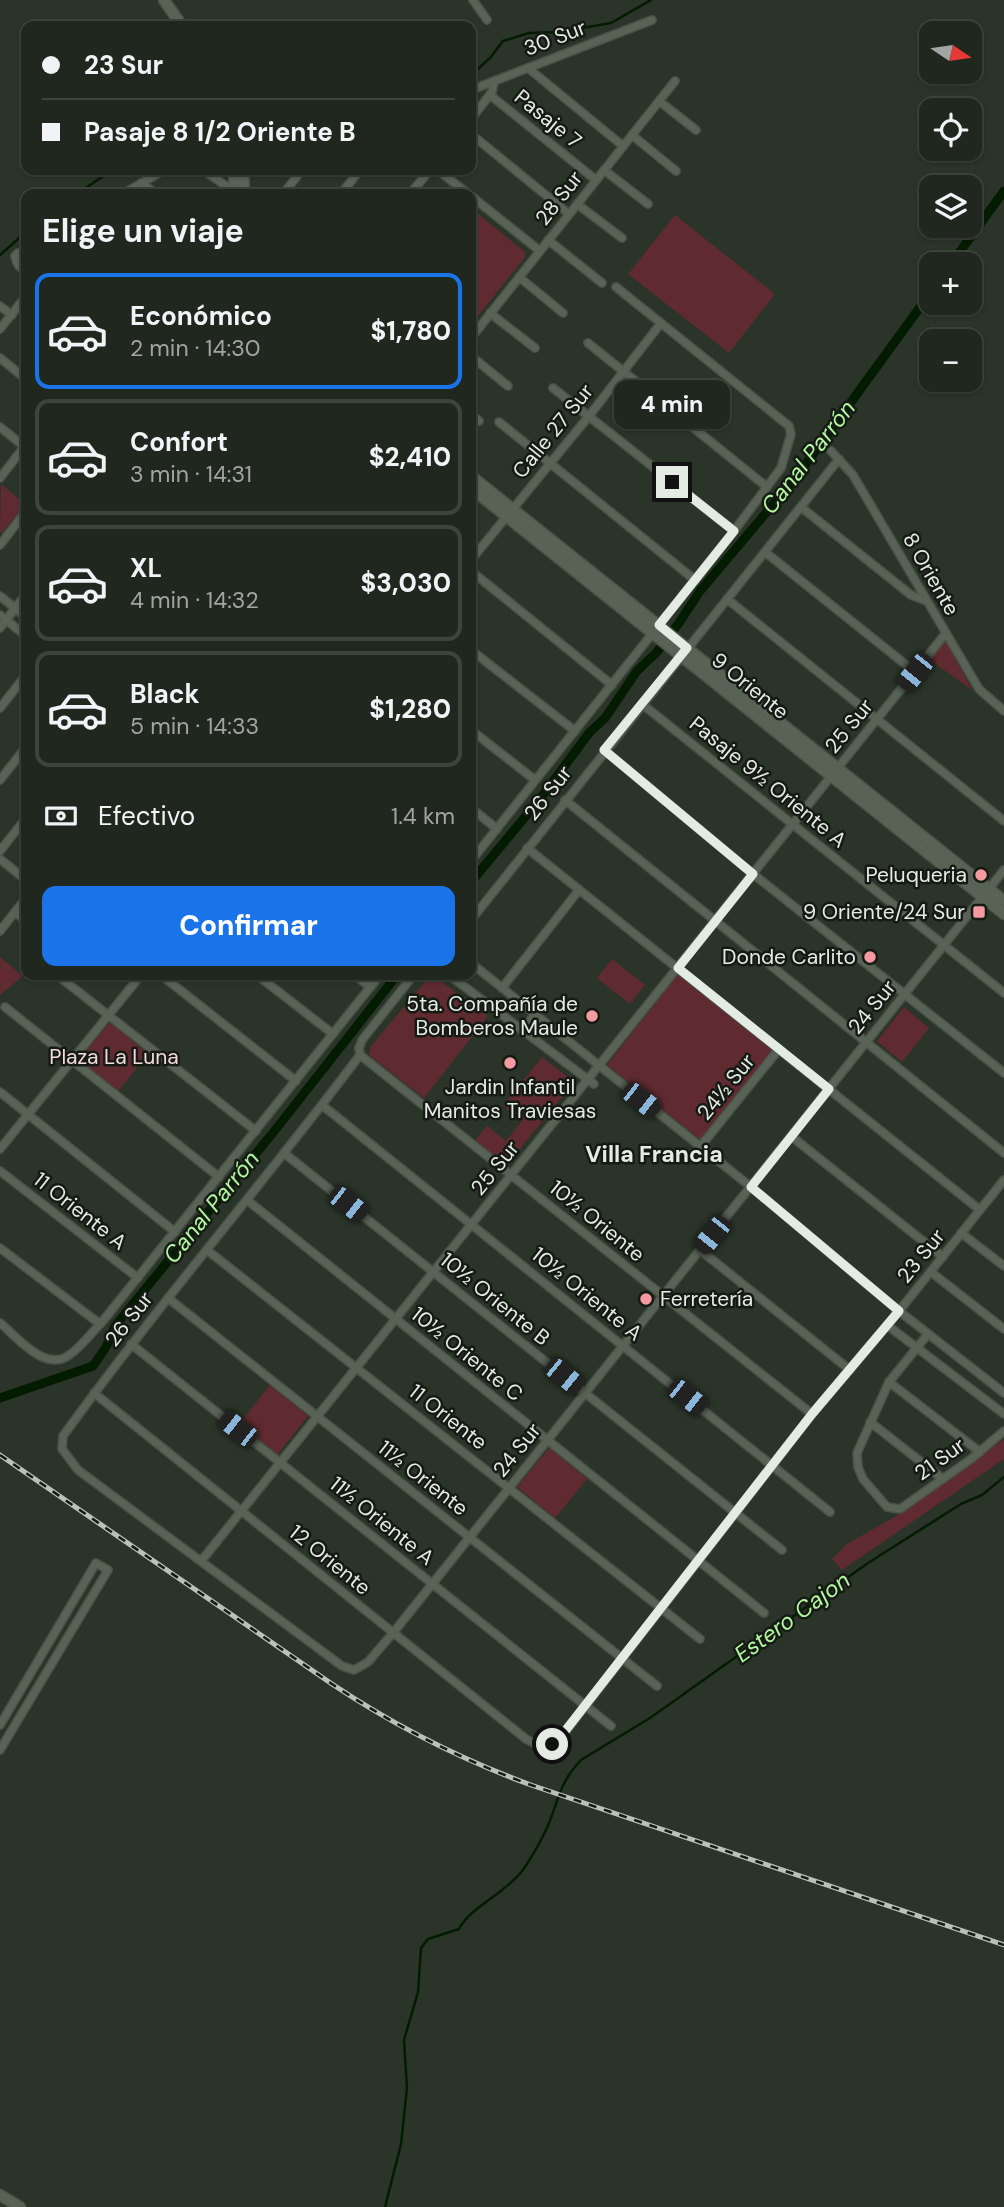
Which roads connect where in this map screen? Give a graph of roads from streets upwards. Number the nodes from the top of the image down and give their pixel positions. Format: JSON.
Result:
{"nodes":[{"id":1,"x":164,"y":0,"type":"edge"},
{"id":2,"x":473,"y":0,"type":"edge"},
{"id":3,"x":486,"y":20,"type":"dead end"},
{"id":4,"x":652,"y":20,"type":"dead end"},
{"id":5,"x":179,"y":21,"type":"edge"},
{"id":6,"x":528,"y":68,"type":"junction"},
{"id":7,"x":494,"y":80,"type":"junction"},
{"id":8,"x":675,"y":81,"type":"dead end"},
{"id":9,"x":476,"y":88,"type":"edge"},
{"id":10,"x":490,"y":95,"type":"junction"},
{"id":11,"x":659,"y":101,"type":"junction"},
{"id":12,"x":476,"y":113,"type":"edge"},
{"id":13,"x":696,"y":130,"type":"dead end"},
{"id":14,"x":632,"y":135,"type":"junction"},
{"id":15,"x":476,"y":138,"type":"edge"},
{"id":16,"x":624,"y":146,"type":"junction"},
{"id":17,"x":604,"y":170,"type":"junction"},
{"id":18,"x":676,"y":171,"type":"dead end"},
{"id":19,"x":155,"y":175,"type":"edge"},
{"id":20,"x":210,"y":175,"type":"edge"},
{"id":21,"x":298,"y":175,"type":"edge"},
{"id":22,"x":356,"y":175,"type":"edge"},
{"id":23,"x":426,"y":175,"type":"edge"},
{"id":24,"x":444,"y":175,"type":"edge"},
{"id":25,"x":596,"y":180,"type":"junction"},
{"id":26,"x":141,"y":183,"type":"junction"},
{"id":27,"x":131,"y":189,"type":"edge"},
{"id":28,"x":150,"y":189,"type":"edge"},
{"id":29,"x":231,"y":189,"type":"edge"},
{"id":30,"x":287,"y":189,"type":"edge"},
{"id":31,"x":345,"y":189,"type":"edge"},
{"id":32,"x":414,"y":189,"type":"edge"},
{"id":33,"x":462,"y":189,"type":"edge"},
{"id":34,"x":476,"y":200,"type":"edge"},
{"id":35,"x":577,"y":204,"type":"junction"},
{"id":36,"x":648,"y":204,"type":"dead end"},
{"id":37,"x":569,"y":214,"type":"junction"},
{"id":38,"x":622,"y":238,"type":"dead end"},
{"id":39,"x":548,"y":240,"type":"junction"},
{"id":40,"x":540,"y":251,"type":"junction"},
{"id":41,"x":519,"y":277,"type":"junction"},
{"id":42,"x":602,"y":283,"type":"dead end"},
{"id":43,"x":616,"y":287,"type":"dead end"},
{"id":44,"x":21,"y":303,"type":"edge"},
{"id":45,"x":0,"y":306,"type":"edge"},
{"id":46,"x":18,"y":307,"type":"junction"},
{"id":47,"x":21,"y":310,"type":"edge"},
{"id":48,"x":491,"y":313,"type":"junction"},
{"id":49,"x":563,"y":313,"type":"dead end"},
{"id":50,"x":12,"y":314,"type":"junction"},
{"id":51,"x":661,"y":323,"type":"junction"},
{"id":52,"x":0,"y":329,"type":"edge"},
{"id":53,"x":476,"y":332,"type":"edge"},
{"id":54,"x":588,"y":343,"type":"dead end"},
{"id":55,"x":535,"y":348,"type":"dead end"},
{"id":56,"x":0,"y":358,"type":"edge"},
{"id":57,"x":476,"y":360,"type":"edge"},
{"id":58,"x":21,"y":372,"type":"edge"},
{"id":59,"x":624,"y":372,"type":"junction"},
{"id":60,"x":508,"y":386,"type":"dead end"},
{"id":61,"x":553,"y":388,"type":"dead end"},
{"id":62,"x":589,"y":416,"type":"junction"},
{"id":63,"x":476,"y":418,"type":"edge"},
{"id":64,"x":479,"y":421,"type":"dead end"},
{"id":65,"x":499,"y":422,"type":"dead end"},
{"id":66,"x":0,"y":427,"type":"edge"},
{"id":67,"x":21,"y":444,"type":"edge"},
{"id":68,"x":831,"y":451,"type":"dead end"},
{"id":69,"x":21,"y":452,"type":"edge"},
{"id":70,"x":839,"y":459,"type":"junction"},
{"id":71,"x":550,"y":463,"type":"junction"},
{"id":72,"x":0,"y":478,"type":"edge"},
{"id":73,"x":476,"y":481,"type":"edge"},
{"id":74,"x":767,"y":487,"type":"junction"},
{"id":75,"x":476,"y":491,"type":"edge"},
{"id":76,"x":801,"y":507,"type":"junction"},
{"id":77,"x":509,"y":513,"type":"junction"},
{"id":78,"x":21,"y":517,"type":"edge"},
{"id":79,"x":734,"y":531,"type":"junction"},
{"id":80,"x":2,"y":540,"type":"edge"},
{"id":81,"x":765,"y":552,"type":"junction"},
{"id":82,"x":476,"y":554,"type":"edge"},
{"id":83,"x":476,"y":575,"type":"edge"},
{"id":84,"x":695,"y":580,"type":"junction"},
{"id":85,"x":0,"y":596,"type":"edge"},
{"id":86,"x":727,"y":599,"type":"junction"},
{"id":87,"x":21,"y":600,"type":"edge"},
{"id":88,"x":927,"y":601,"type":"junction"},
{"id":89,"x":15,"y":608,"type":"junction"},
{"id":90,"x":21,"y":613,"type":"edge"},
{"id":91,"x":3,"y":618,"type":"edge"},
{"id":92,"x":0,"y":628,"type":"edge"},
{"id":93,"x":658,"y":631,"type":"junction"},
{"id":94,"x":21,"y":632,"type":"edge"},
{"id":95,"x":946,"y":633,"type":"junction"},
{"id":96,"x":684,"y":652,"type":"junction"},
{"id":97,"x":476,"y":654,"type":"edge"},
{"id":98,"x":915,"y":672,"type":"junction"},
{"id":99,"x":21,"y":681,"type":"edge"},
{"id":100,"x":612,"y":685,"type":"junction"},
{"id":101,"x":642,"y":704,"type":"junction"},
{"id":102,"x":0,"y":708,"type":"edge"},
{"id":103,"x":1004,"y":711,"type":"edge"},
{"id":104,"x":877,"y":720,"type":"junction"},
{"id":105,"x":575,"y":731,"type":"junction"},
{"id":106,"x":476,"y":734,"type":"edge"},
{"id":107,"x":604,"y":750,"type":"junction"},
{"id":108,"x":21,"y":753,"type":"edge"},
{"id":109,"x":835,"y":772,"type":"junction"},
{"id":110,"x":0,"y":780,"type":"edge"},
{"id":111,"x":535,"y":780,"type":"junction"},
{"id":112,"x":565,"y":800,"type":"junction"},
{"id":113,"x":476,"y":812,"type":"edge"},
{"id":114,"x":1004,"y":821,"type":"edge"},
{"id":115,"x":21,"y":824,"type":"edge"},
{"id":116,"x":793,"y":824,"type":"junction"},
{"id":117,"x":497,"y":829,"type":"junction"},
{"id":118,"x":527,"y":848,"type":"junction"},
{"id":119,"x":0,"y":851,"type":"edge"},
{"id":120,"x":476,"y":855,"type":"edge"},
{"id":121,"x":0,"y":859,"type":"edge"},
{"id":122,"x":1004,"y":870,"type":"edge"},
{"id":123,"x":753,"y":874,"type":"junction"},
{"id":124,"x":21,"y":876,"type":"edge"},
{"id":125,"x":579,"y":890,"type":"junction"},
{"id":126,"x":986,"y":893,"type":"junction"},
{"id":127,"x":1004,"y":901,"type":"edge"},
{"id":128,"x":21,"y":904,"type":"edge"},
{"id":129,"x":15,"y":912,"type":"junction"},
{"id":130,"x":476,"y":914,"type":"edge"},
{"id":131,"x":1004,"y":914,"type":"edge"},
{"id":132,"x":21,"y":917,"type":"edge"},
{"id":133,"x":715,"y":922,"type":"junction"},
{"id":134,"x":0,"y":931,"type":"edge"},
{"id":135,"x":944,"y":945,"type":"junction"},
{"id":136,"x":476,"y":967,"type":"edge"},
{"id":137,"x":678,"y":968,"type":"junction"},
{"id":138,"x":64,"y":980,"type":"edge"},
{"id":139,"x":137,"y":980,"type":"edge"},
{"id":140,"x":167,"y":980,"type":"edge"},
{"id":141,"x":263,"y":980,"type":"edge"},
{"id":142,"x":361,"y":980,"type":"edge"},
{"id":143,"x":376,"y":980,"type":"edge"},
{"id":144,"x":413,"y":980,"type":"edge"},
{"id":145,"x":456,"y":980,"type":"edge"},
{"id":146,"x":370,"y":987,"type":"junction"},
{"id":147,"x":502,"y":988,"type":"junction"},
{"id":148,"x":1004,"y":993,"type":"edge"},
{"id":149,"x":905,"y":994,"type":"junction"},
{"id":150,"x":5,"y":1007,"type":"dead end"},
{"id":151,"x":535,"y":1014,"type":"junction"},
{"id":152,"x":109,"y":1015,"type":"junction"},
{"id":153,"x":522,"y":1031,"type":"junction"},
{"id":154,"x":333,"y":1034,"type":"junction"},
{"id":155,"x":866,"y":1042,"type":"junction"},
{"id":156,"x":779,"y":1049,"type":"junction"},
{"id":157,"x":360,"y":1055,"type":"junction"},
{"id":158,"x":72,"y":1060,"type":"junction"},
{"id":159,"x":599,"y":1066,"type":"junction"},
{"id":160,"x":1004,"y":1073,"type":"edge"},
{"id":161,"x":296,"y":1081,"type":"junction"},
{"id":162,"x":591,"y":1082,"type":"junction"},
{"id":163,"x":829,"y":1089,"type":"junction"},
{"id":164,"x":0,"y":1092,"type":"edge"},
{"id":165,"x":323,"y":1105,"type":"junction"},
{"id":166,"x":28,"y":1115,"type":"junction"},
{"id":167,"x":256,"y":1131,"type":"junction"},
{"id":168,"x":791,"y":1136,"type":"junction"},
{"id":169,"x":701,"y":1147,"type":"junction"},
{"id":170,"x":0,"y":1149,"type":"edge"},
{"id":171,"x":284,"y":1153,"type":"junction"},
{"id":172,"x":1004,"y":1153,"type":"edge"},
{"id":173,"x":0,"y":1171,"type":"edge"},
{"id":174,"x":512,"y":1175,"type":"junction"},
{"id":175,"x":219,"y":1177,"type":"junction"},
{"id":176,"x":1004,"y":1180,"type":"edge"},
{"id":177,"x":751,"y":1187,"type":"junction"},
{"id":178,"x":247,"y":1200,"type":"junction"},
{"id":179,"x":980,"y":1210,"type":"junction"},
{"id":180,"x":472,"y":1224,"type":"junction"},
{"id":181,"x":175,"y":1232,"type":"junction"},
{"id":182,"x":961,"y":1233,"type":"junction"},
{"id":183,"x":0,"y":1248,"type":"edge"},
{"id":184,"x":207,"y":1250,"type":"junction"},
{"id":185,"x":700,"y":1250,"type":"junction"},
{"id":186,"x":943,"y":1257,"type":"junction"},
{"id":187,"x":1004,"y":1265,"type":"edge"},
{"id":188,"x":434,"y":1272,"type":"junction"},
{"id":189,"x":931,"y":1272,"type":"junction"},
{"id":190,"x":138,"y":1278,"type":"junction"},
{"id":191,"x":663,"y":1296,"type":"junction"},
{"id":192,"x":168,"y":1298,"type":"junction"},
{"id":193,"x":899,"y":1311,"type":"junction"},
{"id":194,"x":396,"y":1320,"type":"junction"},
{"id":195,"x":0,"y":1323,"type":"edge"},
{"id":196,"x":100,"y":1324,"type":"junction"},
{"id":197,"x":887,"y":1325,"type":"junction"},
{"id":198,"x":1004,"y":1329,"type":"edge"},
{"id":199,"x":928,"y":1334,"type":"junction"},
{"id":200,"x":131,"y":1344,"type":"junction"},
{"id":201,"x":623,"y":1346,"type":"junction"},
{"id":202,"x":916,"y":1347,"type":"junction"},
{"id":203,"x":357,"y":1368,"type":"junction"},
{"id":204,"x":850,"y":1370,"type":"junction"},
{"id":205,"x":889,"y":1382,"type":"junction"},
{"id":206,"x":1004,"y":1392,"type":"edge"},
{"id":207,"x":94,"y":1393,"type":"junction"},
{"id":208,"x":585,"y":1393,"type":"junction"},
{"id":209,"x":812,"y":1414,"type":"junction"},
{"id":210,"x":1004,"y":1414,"type":"edge"},
{"id":211,"x":318,"y":1417,"type":"junction"},
{"id":212,"x":870,"y":1422,"type":"junction"},
{"id":213,"x":1004,"y":1431,"type":"edge"},
{"id":214,"x":548,"y":1440,"type":"junction"},
{"id":215,"x":980,"y":1452,"type":"junction"},
{"id":216,"x":281,"y":1463,"type":"junction"},
{"id":217,"x":772,"y":1465,"type":"junction"},
{"id":218,"x":943,"y":1479,"type":"junction"},
{"id":219,"x":509,"y":1488,"type":"junction"},
{"id":220,"x":242,"y":1512,"type":"junction"},
{"id":221,"x":830,"y":1512,"type":"dead end"},
{"id":222,"x":736,"y":1513,"type":"junction"},
{"id":223,"x":470,"y":1537,"type":"junction"},
{"id":224,"x":782,"y":1550,"type":"dead end"},
{"id":225,"x":202,"y":1560,"type":"junction"},
{"id":226,"x":699,"y":1560,"type":"junction"},
{"id":227,"x":432,"y":1584,"type":"junction"},
{"id":228,"x":662,"y":1609,"type":"junction"},
{"id":229,"x":764,"y":1613,"type":"dead end"},
{"id":230,"x":393,"y":1633,"type":"junction"},
{"id":231,"x":700,"y":1639,"type":"dead end"},
{"id":232,"x":623,"y":1658,"type":"junction"},
{"id":233,"x":34,"y":1669,"type":"junction"},
{"id":234,"x":44,"y":1676,"type":"junction"},
{"id":235,"x":657,"y":1686,"type":"dead end"},
{"id":236,"x":585,"y":1706,"type":"junction"},
{"id":237,"x":0,"y":1725,"type":"edge"},
{"id":238,"x":611,"y":1726,"type":"dead end"},
{"id":239,"x":548,"y":1745,"type":"joint"},
{"id":240,"x":0,"y":1750,"type":"edge"},
{"id":241,"x":0,"y":2195,"type":"edge"},
{"id":242,"x":20,"y":2207,"type":"edge"}],
"edges":[{"from":1,"to":5,"type":"street"},
{"from":2,"to":3,"type":"street"},
{"from":4,"to":6,"type":"street","name":"30 Sur"},
{"from":6,"to":7,"type":"street","name":"30 Sur"},
{"from":6,"to":16,"type":"street"},
{"from":7,"to":9,"type":"street","name":"30 Sur"},
{"from":7,"to":10,"type":"street","name":"Pasaje 7"},
{"from":8,"to":11,"type":"street","name":"28 Sur"},
{"from":10,"to":12,"type":"street"},
{"from":10,"to":25,"type":"street","name":"Pasaje 7"},
{"from":11,"to":13,"type":"street"},
{"from":11,"to":14,"type":"street","name":"28 Sur"},
{"from":14,"to":16,"type":"street","name":"28 Sur"},
{"from":14,"to":18,"type":"street"},
{"from":15,"to":37,"type":"street"},
{"from":16,"to":17,"type":"street","name":"28 Sur"},
{"from":17,"to":25,"type":"street","name":"28 Sur"},
{"from":17,"to":36,"type":"street"},
{"from":19,"to":26,"type":"street"},
{"from":20,"to":29,"type":"street"},
{"from":21,"to":30,"type":"street"},
{"from":22,"to":31,"type":"street"},
{"from":23,"to":32,"type":"street"},
{"from":24,"to":33,"type":"street"},
{"from":25,"to":35,"type":"street","name":"28 Sur"},
{"from":26,"to":27,"type":"street"},
{"from":26,"to":28,"type":"street"},
{"from":34,"to":40,"type":"street"},
{"from":35,"to":37,"type":"street","name":"28 Sur"},
{"from":35,"to":38,"type":"street"},
{"from":37,"to":39,"type":"street","name":"28 Sur"},
{"from":39,"to":40,"type":"street","name":"28 Sur"},
{"from":39,"to":42,"type":"street"},
{"from":40,"to":41,"type":"street","name":"28 Sur"},
{"from":41,"to":48,"type":"street","name":"28 Sur"},
{"from":41,"to":49,"type":"street"},
{"from":43,"to":51,"type":"street"},
{"from":44,"to":46,"type":"street"},
{"from":45,"to":50,"type":"street"},
{"from":46,"to":47,"type":"street"},
{"from":46,"to":50,"type":"street"},
{"from":48,"to":53,"type":"street","name":"28 Sur"},
{"from":48,"to":55,"type":"street"},
{"from":50,"to":52,"type":"street"},
{"from":51,"to":59,"type":"street","name":"Calle 27 Sur"},
{"from":51,"to":74,"type":"street","name":"26 Sur"},
{"from":54,"to":59,"type":"street"},
{"from":56,"to":58,"type":"street"},
{"from":57,"to":60,"type":"street"},
{"from":59,"to":62,"type":"street","name":"Calle 27 Sur"},
{"from":59,"to":74,"type":"street"},
{"from":61,"to":62,"type":"street"},
{"from":62,"to":71,"type":"street","name":"Calle 27 Sur"},
{"from":62,"to":79,"type":"street"},
{"from":63,"to":64,"type":"street"},
{"from":65,"to":71,"type":"street"},
{"from":66,"to":67,"type":"street"},
{"from":68,"to":70,"type":"street","name":"8 Oriente"},
{"from":69,"to":72,"type":"street"},
{"from":70,"to":76,"type":"street","name":"26 Sur"},
{"from":70,"to":88,"type":"street","name":"8 Oriente"},
{"from":71,"to":77,"type":"street","name":"Calle 27 Sur"},
{"from":71,"to":84,"type":"street"},
{"from":73,"to":77,"type":"street","name":"9 Oriente"},
{"from":74,"to":79,"type":"street","name":"26 Sur"},
{"from":75,"to":77,"type":"street","name":"9 Oriente"},
{"from":76,"to":81,"type":"street","name":"26 Sur"},
{"from":76,"to":88,"type":"street"},
{"from":77,"to":82,"type":"street","name":"Calle 27 Sur"},
{"from":77,"to":93,"type":"street","name":"9 Oriente"},
{"from":78,"to":80,"type":"street"},
{"from":79,"to":84,"type":"street","name":"26 Sur"},
{"from":81,"to":86,"type":"street","name":"26 Sur"},
{"from":81,"to":98,"type":"street"},
{"from":83,"to":100,"type":"street"},
{"from":84,"to":93,"type":"street","name":"26 Sur"},
{"from":85,"to":89,"type":"street"},
{"from":86,"to":96,"type":"street","name":"26 Sur"},
{"from":86,"to":104,"type":"street"},
{"from":87,"to":89,"type":"street"},
{"from":88,"to":95,"type":"street","name":"8 Oriente"},
{"from":89,"to":90,"type":"street"},
{"from":89,"to":91,"type":"street"},
{"from":91,"to":92,"type":"street"},
{"from":91,"to":94,"type":"street"},
{"from":93,"to":96,"type":"street","name":"9 Oriente"},
{"from":93,"to":100,"type":"street","name":"26 Sur"},
{"from":95,"to":98,"type":"street","name":"25 Sur"},
{"from":95,"to":103,"type":"street","name":"8 Oriente"},
{"from":96,"to":101,"type":"street","name":"26 Sur"},
{"from":96,"to":109,"type":"street","name":"9 Oriente"},
{"from":97,"to":105,"type":"street"},
{"from":98,"to":104,"type":"street","name":"25 Sur"},
{"from":99,"to":102,"type":"street"},
{"from":100,"to":105,"type":"street","name":"26 Sur"},
{"from":101,"to":107,"type":"street","name":"26 Sur"},
{"from":101,"to":116,"type":"street","name":"Pasaje 9½ Oriente A"},
{"from":104,"to":109,"type":"street","name":"25 Sur"},
{"from":104,"to":114,"type":"street"},
{"from":105,"to":111,"type":"street","name":"26 Sur"},
{"from":106,"to":111,"type":"street"},
{"from":107,"to":112,"type":"street","name":"26 Sur"},
{"from":107,"to":123,"type":"street"},
{"from":108,"to":110,"type":"street"},
{"from":109,"to":116,"type":"street","name":"25 Sur"},
{"from":109,"to":126,"type":"street","name":"9 Oriente"},
{"from":111,"to":117,"type":"street","name":"26 Sur"},
{"from":112,"to":118,"type":"street","name":"26 Sur"},
{"from":112,"to":133,"type":"street"},
{"from":113,"to":117,"type":"street"},
{"from":115,"to":119,"type":"street"},
{"from":116,"to":123,"type":"street","name":"25 Sur"},
{"from":116,"to":135,"type":"street","name":"Pasaje 9½ Oriente A"},
{"from":117,"to":120,"type":"street","name":"26 Sur"},
{"from":118,"to":125,"type":"street"},
{"from":118,"to":130,"type":"street","name":"26 Sur"},
{"from":121,"to":124,"type":"street"},
{"from":122,"to":126,"type":"street","name":"24 Sur"},
{"from":123,"to":133,"type":"street","name":"25 Sur"},
{"from":123,"to":149,"type":"street"},
{"from":125,"to":137,"type":"street"},
{"from":125,"to":147,"type":"street"},
{"from":126,"to":127,"type":"street","name":"9 Oriente"},
{"from":126,"to":131,"type":"street","name":"9 Oriente"},
{"from":126,"to":135,"type":"street","name":"24 Sur"},
{"from":128,"to":129,"type":"street"},
{"from":129,"to":132,"type":"street"},
{"from":129,"to":134,"type":"street"},
{"from":133,"to":137,"type":"street","name":"25 Sur"},
{"from":133,"to":155,"type":"street"},
{"from":135,"to":148,"type":"street","name":"Pasaje 9½ Oriente A"},
{"from":135,"to":149,"type":"street","name":"24 Sur"},
{"from":136,"to":147,"type":"street"},
{"from":137,"to":156,"type":"street"},
{"from":137,"to":159,"type":"street","name":"25 Sur"},
{"from":138,"to":152,"type":"street"},
{"from":139,"to":152,"type":"street"},
{"from":140,"to":161,"type":"street"},
{"from":141,"to":154,"type":"street"},
{"from":142,"to":146,"type":"street"},
{"from":143,"to":146,"type":"street","name":"26 Sur"},
{"from":144,"to":157,"type":"street","name":"26 Sur"},
{"from":145,"to":153,"type":"street"},
{"from":146,"to":154,"type":"street","name":"26 Sur"},
{"from":147,"to":151,"type":"street"},
{"from":149,"to":155,"type":"street","name":"24 Sur"},
{"from":149,"to":160,"type":"street"},
{"from":150,"to":158,"type":"street"},
{"from":151,"to":153,"type":"street"},
{"from":151,"to":159,"type":"street"},
{"from":152,"to":158,"type":"street"},
{"from":152,"to":167,"type":"street"},
{"from":153,"to":162,"type":"street"},
{"from":154,"to":161,"type":"street","name":"26 Sur"},
{"from":155,"to":163,"type":"street","name":"24 Sur"},
{"from":155,"to":172,"type":"street"},
{"from":156,"to":163,"type":"street"},
{"from":156,"to":169,"type":"street","name":"24½ Sur"},
{"from":157,"to":165,"type":"street","name":"26 Sur"},
{"from":157,"to":174,"type":"street","name":"10½ Oriente"},
{"from":158,"to":166,"type":"street"},
{"from":158,"to":175,"type":"street"},
{"from":159,"to":162,"type":"street","name":"25 Sur"},
{"from":159,"to":169,"type":"street"},
{"from":161,"to":167,"type":"street","name":"26 Sur"},
{"from":162,"to":174,"type":"street","name":"25 Sur"},
{"from":163,"to":168,"type":"street","name":"24 Sur"},
{"from":163,"to":179,"type":"street"},
{"from":164,"to":166,"type":"street"},
{"from":165,"to":171,"type":"street","name":"26 Sur"},
{"from":165,"to":180,"type":"street","name":"10½ Oriente A"},
{"from":166,"to":170,"type":"street"},
{"from":166,"to":181,"type":"street"},
{"from":167,"to":175,"type":"street","name":"26 Sur"},
{"from":168,"to":177,"type":"street","name":"24 Sur"},
{"from":168,"to":186,"type":"street"},
{"from":169,"to":177,"type":"street"},
{"from":171,"to":178,"type":"street","name":"26 Sur"},
{"from":171,"to":188,"type":"street","name":"10½ Oriente B"},
{"from":173,"to":190,"type":"street","name":"11 Oriente A"},
{"from":174,"to":180,"type":"street","name":"25 Sur"},
{"from":174,"to":191,"type":"street","name":"10½ Oriente"},
{"from":175,"to":181,"type":"street","name":"26 Sur"},
{"from":176,"to":179,"type":"street","name":"23 Sur"},
{"from":177,"to":185,"type":"street","name":"24 Sur"},
{"from":177,"to":193,"type":"street"},
{"from":178,"to":184,"type":"street","name":"26 Sur"},
{"from":178,"to":194,"type":"street","name":"10½ Oriente C"},
{"from":179,"to":182,"type":"street","name":"23 Sur"},
{"from":180,"to":188,"type":"street","name":"25 Sur"},
{"from":180,"to":201,"type":"street","name":"10½ Oriente A"},
{"from":181,"to":190,"type":"street","name":"26 Sur"},
{"from":182,"to":186,"type":"street","name":"23 Sur"},
{"from":182,"to":187,"type":"street"},
{"from":183,"to":196,"type":"street"},
{"from":184,"to":192,"type":"street","name":"26 Sur"},
{"from":184,"to":203,"type":"street","name":"11 Oriente"},
{"from":185,"to":191,"type":"street","name":"24 Sur"},
{"from":185,"to":204,"type":"street"},
{"from":186,"to":189,"type":"street","name":"23 Sur"},
{"from":188,"to":194,"type":"street","name":"25 Sur"},
{"from":188,"to":208,"type":"street","name":"10½ Oriente B"},
{"from":189,"to":193,"type":"street","name":"23 Sur"},
{"from":189,"to":198,"type":"street"},
{"from":190,"to":196,"type":"street","name":"26 Sur"},
{"from":191,"to":201,"type":"street","name":"24 Sur"},
{"from":191,"to":209,"type":"street","name":"10½ Oriente"},
{"from":192,"to":200,"type":"street","name":"26 Sur"},
{"from":192,"to":211,"type":"street","name":"11½ Oriente"},
{"from":193,"to":197,"type":"street","name":"23 Sur"},
{"from":193,"to":199,"type":"street"},
{"from":194,"to":203,"type":"street","name":"25 Sur"},
{"from":194,"to":214,"type":"street","name":"10½ Oriente C"},
{"from":195,"to":196,"type":"street","name":"26 Sur"},
{"from":197,"to":202,"type":"street"},
{"from":197,"to":204,"type":"street","name":"23 Sur"},
{"from":199,"to":202,"type":"street"},
{"from":199,"to":206,"type":"street"},
{"from":200,"to":207,"type":"street","name":"26 Sur"},
{"from":200,"to":216,"type":"street","name":"11½ Oriente A"},
{"from":201,"to":208,"type":"street","name":"24 Sur"},
{"from":201,"to":217,"type":"street","name":"10½ Oriente A"},
{"from":202,"to":205,"type":"street"},
{"from":202,"to":210,"type":"street"},
{"from":203,"to":211,"type":"street","name":"25 Sur"},
{"from":203,"to":219,"type":"street","name":"11 Oriente"},
{"from":204,"to":209,"type":"street","name":"23 Sur"},
{"from":205,"to":212,"type":"street"},
{"from":205,"to":215,"type":"street"},
{"from":207,"to":220,"type":"street","name":"12 Oriente"},
{"from":207,"to":225,"type":"street","name":"26 Sur"},
{"from":208,"to":214,"type":"street","name":"24 Sur"},
{"from":208,"to":222,"type":"street","name":"10½ Oriente B"},
{"from":209,"to":217,"type":"street","name":"23 Sur"},
{"from":211,"to":216,"type":"street","name":"25 Sur"},
{"from":211,"to":223,"type":"street","name":"11½ Oriente"},
{"from":212,"to":218,"type":"street"},
{"from":212,"to":218,"type":"street","name":"21 Sur"},
{"from":213,"to":215,"type":"street","name":"21 Sur"},
{"from":214,"to":219,"type":"street","name":"24 Sur"},
{"from":214,"to":226,"type":"street","name":"10½ Oriente C"},
{"from":215,"to":218,"type":"street","name":"21 Sur"},
{"from":216,"to":220,"type":"street","name":"25 Sur"},
{"from":216,"to":227,"type":"street","name":"11½ Oriente A"},
{"from":217,"to":221,"type":"street","name":"10½ Oriente A"},
{"from":217,"to":222,"type":"street","name":"23 Sur"},
{"from":219,"to":223,"type":"street","name":"24 Sur"},
{"from":219,"to":228,"type":"street","name":"11 Oriente"},
{"from":220,"to":225,"type":"street","name":"25 Sur"},
{"from":220,"to":230,"type":"street","name":"12 Oriente"},
{"from":222,"to":224,"type":"street","name":"10½ Oriente B"},
{"from":222,"to":226,"type":"street","name":"23 Sur"},
{"from":223,"to":227,"type":"street","name":"24 Sur"},
{"from":223,"to":232,"type":"street","name":"11½ Oriente"},
{"from":225,"to":230,"type":"street","name":"24 Sur"},
{"from":226,"to":228,"type":"street","name":"23 Sur"},
{"from":226,"to":229,"type":"street","name":"10½ Oriente C"},
{"from":227,"to":230,"type":"street","name":"24 Sur"},
{"from":227,"to":236,"type":"street","name":"11½ Oriente A"},
{"from":228,"to":231,"type":"street","name":"11 Oriente"},
{"from":228,"to":232,"type":"street","name":"23 Sur"},
{"from":230,"to":239,"type":"street","name":"12 Oriente"},
{"from":232,"to":235,"type":"street","name":"11½ Oriente"},
{"from":232,"to":236,"type":"street","name":"23 Sur"},
{"from":233,"to":234,"type":"street"},
{"from":233,"to":234,"type":"street"},
{"from":233,"to":237,"type":"street"},
{"from":234,"to":240,"type":"street"},
{"from":236,"to":238,"type":"street","name":"11½ Oriente A"},
{"from":236,"to":239,"type":"street","name":"23 Sur"},
{"from":241,"to":242,"type":"street"}]}
